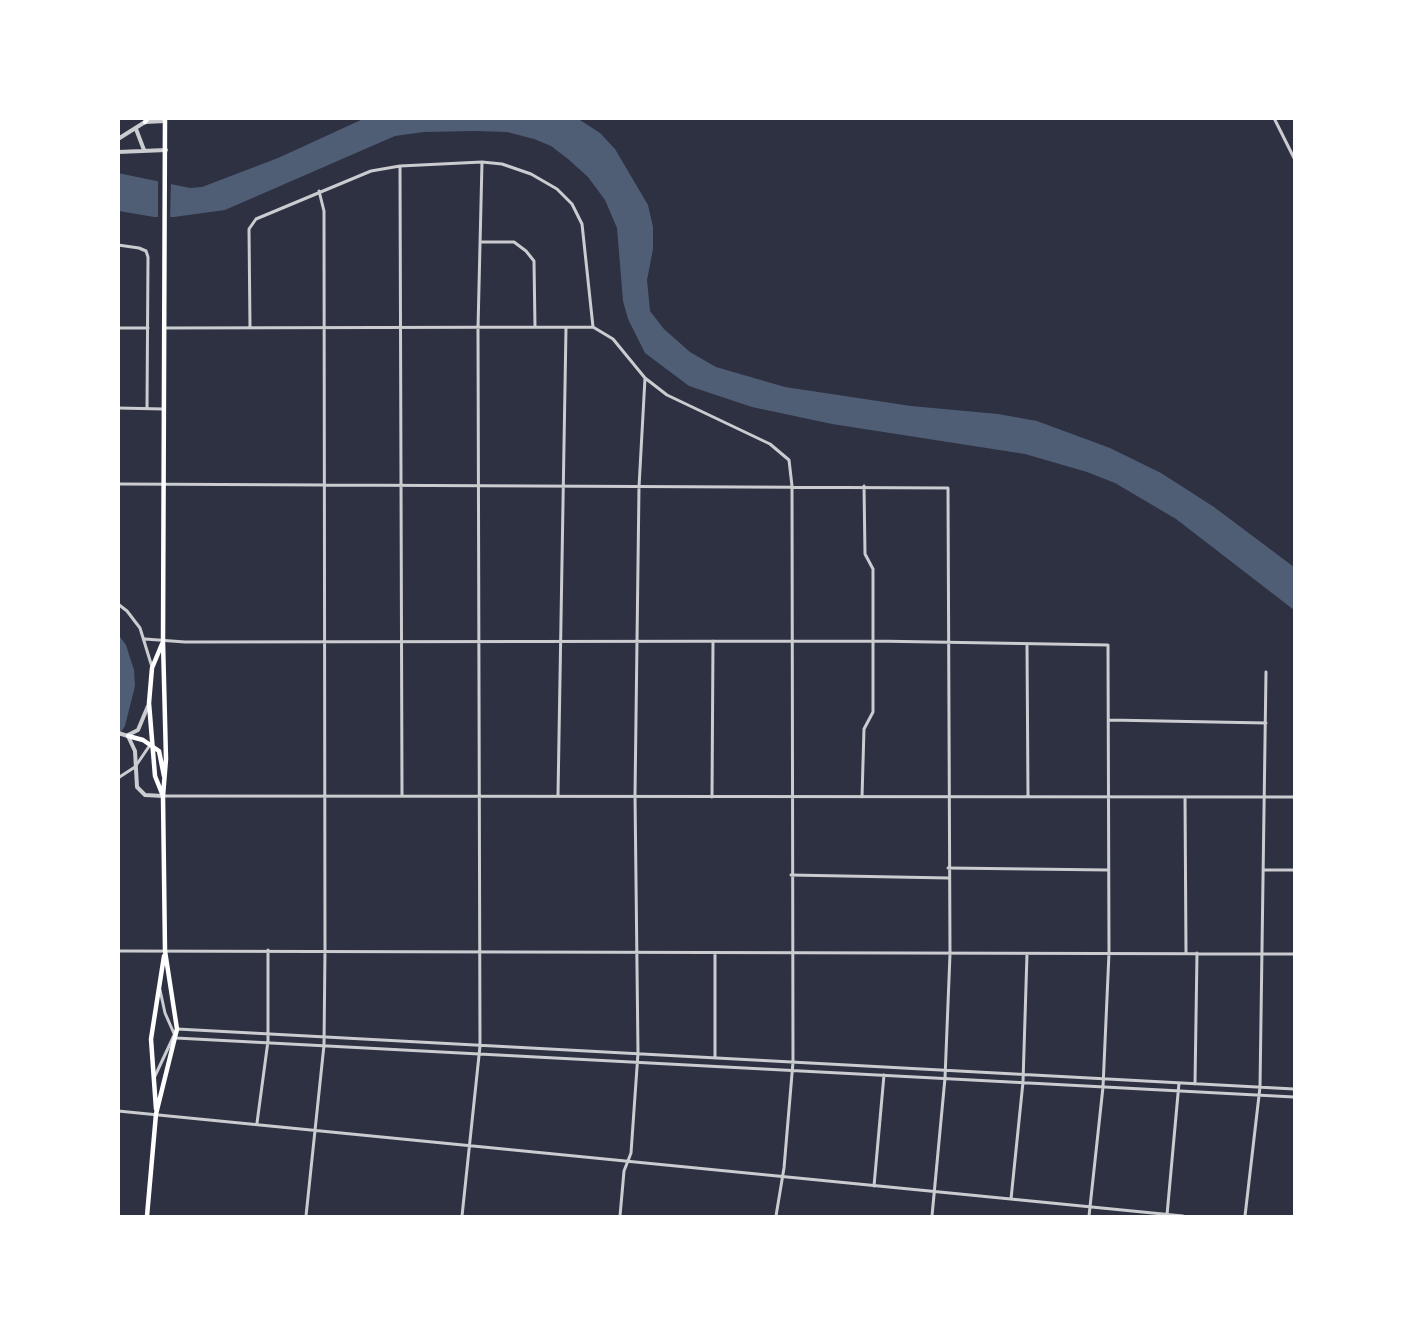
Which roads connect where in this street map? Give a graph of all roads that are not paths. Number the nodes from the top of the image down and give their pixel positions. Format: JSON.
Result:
{"nodes":[{"id":1,"x":1275,"y":118,"type":"edge"},
{"id":2,"x":147,"y":120,"type":"edge"},
{"id":3,"x":165,"y":120,"type":"edge"},
{"id":4,"x":136,"y":129,"type":"junction"},
{"id":5,"x":118,"y":139,"type":"edge"},
{"id":6,"x":144,"y":150,"type":"junction"},
{"id":7,"x":166,"y":150,"type":"junction"},
{"id":8,"x":118,"y":152,"type":"edge"},
{"id":9,"x":1294,"y":158,"type":"edge"},
{"id":10,"x":482,"y":162,"type":"junction"},
{"id":11,"x":400,"y":166,"type":"junction"},
{"id":12,"x":319,"y":191,"type":"junction"},
{"id":13,"x":480,"y":242,"type":"junction"},
{"id":14,"x":118,"y":245,"type":"edge"},
{"id":15,"x":250,"y":327,"type":"junction"},
{"id":16,"x":535,"y":327,"type":"junction"},
{"id":17,"x":593,"y":327,"type":"junction"},
{"id":18,"x":118,"y":328,"type":"edge"},
{"id":19,"x":148,"y":328,"type":"junction"},
{"id":20,"x":165,"y":328,"type":"junction"},
{"id":21,"x":323,"y":328,"type":"junction"},
{"id":22,"x":401,"y":328,"type":"junction"},
{"id":23,"x":478,"y":328,"type":"junction"},
{"id":24,"x":566,"y":328,"type":"junction"},
{"id":25,"x":645,"y":378,"type":"junction"},
{"id":26,"x":118,"y":408,"type":"edge"},
{"id":27,"x":147,"y":408,"type":"junction"},
{"id":28,"x":164,"y":409,"type":"junction"},
{"id":29,"x":118,"y":484,"type":"edge"},
{"id":30,"x":164,"y":485,"type":"junction"},
{"id":31,"x":323,"y":485,"type":"junction"},
{"id":32,"x":401,"y":485,"type":"junction"},
{"id":33,"x":478,"y":486,"type":"junction"},
{"id":34,"x":562,"y":486,"type":"junction"},
{"id":35,"x":792,"y":486,"type":"junction"},
{"id":36,"x":864,"y":486,"type":"junction"},
{"id":37,"x":639,"y":487,"type":"junction"},
{"id":38,"x":118,"y":604,"type":"edge"},
{"id":39,"x":145,"y":639,"type":"junction"},
{"id":40,"x":324,"y":640,"type":"junction"},
{"id":41,"x":401,"y":640,"type":"junction"},
{"id":42,"x":479,"y":640,"type":"junction"},
{"id":43,"x":560,"y":640,"type":"junction"},
{"id":44,"x":637,"y":641,"type":"junction"},
{"id":45,"x":713,"y":641,"type":"junction"},
{"id":46,"x":792,"y":641,"type":"junction"},
{"id":47,"x":873,"y":641,"type":"junction"},
{"id":48,"x":163,"y":642,"type":"junction"},
{"id":49,"x":947,"y":643,"type":"junction"},
{"id":50,"x":1027,"y":644,"type":"junction"},
{"id":51,"x":152,"y":668,"type":"junction"},
{"id":52,"x":1266,"y":672,"type":"dead end"},
{"id":53,"x":149,"y":703,"type":"junction"},
{"id":54,"x":1108,"y":720,"type":"junction"},
{"id":55,"x":1266,"y":723,"type":"junction"},
{"id":56,"x":118,"y":733,"type":"edge"},
{"id":57,"x":128,"y":736,"type":"junction"},
{"id":58,"x":150,"y":745,"type":"junction"},
{"id":59,"x":135,"y":767,"type":"junction"},
{"id":60,"x":118,"y":778,"type":"edge"},
{"id":61,"x":165,"y":778,"type":"junction"},
{"id":62,"x":324,"y":795,"type":"junction"},
{"id":63,"x":402,"y":795,"type":"junction"},
{"id":64,"x":481,"y":795,"type":"junction"},
{"id":65,"x":558,"y":795,"type":"junction"},
{"id":66,"x":635,"y":795,"type":"junction"},
{"id":67,"x":163,"y":796,"type":"junction"},
{"id":68,"x":1109,"y":796,"type":"junction"},
{"id":69,"x":1185,"y":796,"type":"junction"},
{"id":70,"x":1264,"y":796,"type":"junction"},
{"id":71,"x":1294,"y":796,"type":"edge"},
{"id":72,"x":712,"y":797,"type":"junction"},
{"id":73,"x":791,"y":797,"type":"junction"},
{"id":74,"x":862,"y":797,"type":"junction"},
{"id":75,"x":948,"y":797,"type":"junction"},
{"id":76,"x":1028,"y":797,"type":"junction"},
{"id":77,"x":948,"y":868,"type":"junction"},
{"id":78,"x":1108,"y":870,"type":"junction"},
{"id":79,"x":1263,"y":870,"type":"junction"},
{"id":80,"x":1294,"y":870,"type":"edge"},
{"id":81,"x":791,"y":875,"type":"junction"},
{"id":82,"x":948,"y":878,"type":"junction"},
{"id":83,"x":267,"y":950,"type":"junction"},
{"id":84,"x":325,"y":950,"type":"junction"},
{"id":85,"x":118,"y":951,"type":"edge"},
{"id":86,"x":165,"y":951,"type":"junction"},
{"id":87,"x":480,"y":953,"type":"junction"},
{"id":88,"x":636,"y":953,"type":"junction"},
{"id":89,"x":715,"y":953,"type":"junction"},
{"id":90,"x":792,"y":953,"type":"junction"},
{"id":91,"x":1109,"y":953,"type":"junction"},
{"id":92,"x":1186,"y":953,"type":"junction"},
{"id":93,"x":1197,"y":953,"type":"junction"},
{"id":94,"x":950,"y":954,"type":"junction"},
{"id":95,"x":1027,"y":954,"type":"junction"},
{"id":96,"x":1263,"y":954,"type":"junction"},
{"id":97,"x":1294,"y":954,"type":"edge"},
{"id":98,"x":159,"y":985,"type":"junction"},
{"id":99,"x":176,"y":1033,"type":"junction"},
{"id":100,"x":267,"y":1033,"type":"junction"},
{"id":101,"x":324,"y":1037,"type":"junction"},
{"id":102,"x":268,"y":1041,"type":"junction"},
{"id":103,"x":324,"y":1045,"type":"junction"},
{"id":104,"x":480,"y":1046,"type":"junction"},
{"id":105,"x":638,"y":1053,"type":"junction"},
{"id":106,"x":479,"y":1054,"type":"junction"},
{"id":107,"x":715,"y":1058,"type":"junction"},
{"id":108,"x":638,"y":1062,"type":"junction"},
{"id":109,"x":793,"y":1062,"type":"junction"},
{"id":110,"x":792,"y":1070,"type":"junction"},
{"id":111,"x":945,"y":1071,"type":"junction"},
{"id":112,"x":884,"y":1075,"type":"junction"},
{"id":113,"x":1023,"y":1075,"type":"junction"},
{"id":114,"x":945,"y":1078,"type":"junction"},
{"id":115,"x":1103,"y":1079,"type":"junction"},
{"id":116,"x":154,"y":1081,"type":"junction"},
{"id":117,"x":1023,"y":1083,"type":"junction"},
{"id":118,"x":1179,"y":1083,"type":"junction"},
{"id":119,"x":1195,"y":1084,"type":"junction"},
{"id":120,"x":1103,"y":1087,"type":"junction"},
{"id":121,"x":1260,"y":1087,"type":"junction"},
{"id":122,"x":1294,"y":1089,"type":"edge"},
{"id":123,"x":1178,"y":1091,"type":"junction"},
{"id":124,"x":1259,"y":1095,"type":"junction"},
{"id":125,"x":1294,"y":1097,"type":"edge"},
{"id":126,"x":118,"y":1110,"type":"edge"},
{"id":127,"x":156,"y":1114,"type":"junction"},
{"id":128,"x":256,"y":1123,"type":"junction"},
{"id":129,"x":316,"y":1129,"type":"junction"},
{"id":130,"x":469,"y":1145,"type":"junction"},
{"id":131,"x":628,"y":1162,"type":"junction"},
{"id":132,"x":782,"y":1177,"type":"junction"},
{"id":133,"x":874,"y":1186,"type":"junction"},
{"id":134,"x":934,"y":1192,"type":"junction"},
{"id":135,"x":1011,"y":1199,"type":"junction"},
{"id":136,"x":1090,"y":1207,"type":"junction"},
{"id":137,"x":1167,"y":1215,"type":"edge"},
{"id":138,"x":147,"y":1216,"type":"edge"},
{"id":139,"x":306,"y":1216,"type":"edge"},
{"id":140,"x":462,"y":1216,"type":"edge"},
{"id":141,"x":620,"y":1216,"type":"edge"},
{"id":142,"x":776,"y":1216,"type":"edge"},
{"id":143,"x":932,"y":1216,"type":"edge"},
{"id":144,"x":1089,"y":1216,"type":"edge"},
{"id":145,"x":1183,"y":1216,"type":"edge"},
{"id":146,"x":1245,"y":1216,"type":"edge"}],
"edges":[{"from":1,"to":9,"type":"street"},
{"from":2,"to":3,"type":"street"},
{"from":2,"to":4,"type":"street"},
{"from":3,"to":7,"type":"main road"},
{"from":4,"to":5,"type":"street"},
{"from":4,"to":6,"type":"street"},
{"from":6,"to":7,"type":"street"},
{"from":6,"to":8,"type":"street"},
{"from":7,"to":20,"type":"main road"},
{"from":10,"to":11,"type":"street"},
{"from":10,"to":13,"type":"street"},
{"from":10,"to":17,"type":"street"},
{"from":11,"to":12,"type":"street"},
{"from":11,"to":22,"type":"street"},
{"from":12,"to":15,"type":"street"},
{"from":12,"to":21,"type":"street"},
{"from":13,"to":16,"type":"street"},
{"from":13,"to":23,"type":"street"},
{"from":14,"to":19,"type":"street"},
{"from":15,"to":20,"type":"street"},
{"from":15,"to":21,"type":"street"},
{"from":16,"to":23,"type":"street"},
{"from":16,"to":24,"type":"street"},
{"from":17,"to":24,"type":"street"},
{"from":17,"to":25,"type":"street"},
{"from":18,"to":19,"type":"street"},
{"from":19,"to":27,"type":"street"},
{"from":20,"to":28,"type":"main road"},
{"from":21,"to":22,"type":"street"},
{"from":21,"to":31,"type":"street"},
{"from":22,"to":23,"type":"street"},
{"from":22,"to":32,"type":"street"},
{"from":23,"to":33,"type":"street"},
{"from":24,"to":34,"type":"street"},
{"from":25,"to":35,"type":"street"},
{"from":25,"to":37,"type":"street"},
{"from":26,"to":27,"type":"street"},
{"from":27,"to":28,"type":"street"},
{"from":28,"to":30,"type":"main road"},
{"from":29,"to":30,"type":"street"},
{"from":30,"to":31,"type":"street"},
{"from":30,"to":48,"type":"main road"},
{"from":31,"to":32,"type":"street"},
{"from":31,"to":40,"type":"street"},
{"from":32,"to":33,"type":"street"},
{"from":32,"to":41,"type":"street"},
{"from":33,"to":34,"type":"street"},
{"from":33,"to":42,"type":"street"},
{"from":34,"to":37,"type":"street"},
{"from":34,"to":43,"type":"street"},
{"from":35,"to":36,"type":"street"},
{"from":35,"to":37,"type":"street"},
{"from":35,"to":46,"type":"street"},
{"from":36,"to":47,"type":"street"},
{"from":36,"to":49,"type":"street"},
{"from":37,"to":44,"type":"street"},
{"from":38,"to":39,"type":"street"},
{"from":39,"to":48,"type":"street"},
{"from":39,"to":51,"type":"street"},
{"from":40,"to":41,"type":"street"},
{"from":40,"to":48,"type":"street"},
{"from":40,"to":62,"type":"street"},
{"from":41,"to":42,"type":"street"},
{"from":41,"to":63,"type":"street"},
{"from":42,"to":43,"type":"street"},
{"from":42,"to":64,"type":"street"},
{"from":43,"to":44,"type":"street"},
{"from":43,"to":65,"type":"street"},
{"from":44,"to":45,"type":"street"},
{"from":44,"to":66,"type":"street"},
{"from":45,"to":46,"type":"street"},
{"from":45,"to":72,"type":"street"},
{"from":46,"to":47,"type":"street"},
{"from":46,"to":73,"type":"street"},
{"from":47,"to":49,"type":"street"},
{"from":47,"to":74,"type":"street"},
{"from":48,"to":51,"type":"main road"},
{"from":48,"to":61,"type":"main road"},
{"from":49,"to":50,"type":"street"},
{"from":49,"to":75,"type":"street"},
{"from":50,"to":54,"type":"street"},
{"from":50,"to":76,"type":"street"},
{"from":51,"to":53,"type":"main road"},
{"from":52,"to":55,"type":"street"},
{"from":53,"to":57,"type":"street"},
{"from":53,"to":58,"type":"main road"},
{"from":54,"to":55,"type":"street"},
{"from":54,"to":68,"type":"street"},
{"from":55,"to":70,"type":"street"},
{"from":56,"to":57,"type":"street"},
{"from":57,"to":58,"type":"main road"},
{"from":57,"to":59,"type":"street"},
{"from":58,"to":59,"type":"street"},
{"from":58,"to":61,"type":"main road"},
{"from":58,"to":67,"type":"main road"},
{"from":59,"to":60,"type":"street"},
{"from":59,"to":67,"type":"street"},
{"from":61,"to":67,"type":"main road"},
{"from":62,"to":63,"type":"street"},
{"from":62,"to":67,"type":"street"},
{"from":62,"to":84,"type":"street"},
{"from":63,"to":64,"type":"street"},
{"from":64,"to":65,"type":"street"},
{"from":64,"to":87,"type":"street"},
{"from":65,"to":66,"type":"street"},
{"from":66,"to":72,"type":"street"},
{"from":66,"to":88,"type":"street"},
{"from":67,"to":86,"type":"main road"},
{"from":68,"to":69,"type":"street"},
{"from":68,"to":76,"type":"street"},
{"from":68,"to":78,"type":"street"},
{"from":69,"to":70,"type":"street"},
{"from":69,"to":92,"type":"street"},
{"from":70,"to":71,"type":"street"},
{"from":70,"to":79,"type":"street"},
{"from":72,"to":73,"type":"street"},
{"from":73,"to":74,"type":"street"},
{"from":73,"to":81,"type":"street"},
{"from":74,"to":75,"type":"street"},
{"from":75,"to":76,"type":"street"},
{"from":75,"to":77,"type":"street"},
{"from":77,"to":78,"type":"street"},
{"from":77,"to":82,"type":"street"},
{"from":78,"to":91,"type":"street"},
{"from":79,"to":80,"type":"street"},
{"from":79,"to":96,"type":"street"},
{"from":81,"to":82,"type":"street"},
{"from":81,"to":90,"type":"street"},
{"from":82,"to":94,"type":"street"},
{"from":83,"to":84,"type":"street"},
{"from":83,"to":86,"type":"street"},
{"from":83,"to":100,"type":"street"},
{"from":84,"to":87,"type":"street"},
{"from":84,"to":101,"type":"street"},
{"from":85,"to":86,"type":"street"},
{"from":86,"to":98,"type":"main road"},
{"from":86,"to":99,"type":"main road"},
{"from":87,"to":88,"type":"street"},
{"from":87,"to":104,"type":"street"},
{"from":88,"to":89,"type":"street"},
{"from":88,"to":105,"type":"street"},
{"from":89,"to":90,"type":"street"},
{"from":89,"to":107,"type":"street"},
{"from":90,"to":94,"type":"street"},
{"from":90,"to":109,"type":"street"},
{"from":91,"to":92,"type":"street"},
{"from":91,"to":95,"type":"street"},
{"from":91,"to":115,"type":"street"},
{"from":92,"to":93,"type":"street"},
{"from":93,"to":96,"type":"street"},
{"from":93,"to":119,"type":"street"},
{"from":94,"to":95,"type":"street"},
{"from":94,"to":111,"type":"street"},
{"from":95,"to":113,"type":"street"},
{"from":96,"to":97,"type":"street"},
{"from":96,"to":121,"type":"street"},
{"from":98,"to":99,"type":"street"},
{"from":98,"to":116,"type":"main road"},
{"from":99,"to":100,"type":"street"},
{"from":99,"to":102,"type":"street"},
{"from":99,"to":116,"type":"street"},
{"from":99,"to":127,"type":"main road"},
{"from":100,"to":101,"type":"street"},
{"from":100,"to":102,"type":"street"},
{"from":101,"to":103,"type":"street"},
{"from":101,"to":104,"type":"street"},
{"from":102,"to":103,"type":"street"},
{"from":102,"to":128,"type":"street"},
{"from":103,"to":106,"type":"street"},
{"from":103,"to":129,"type":"street"},
{"from":104,"to":105,"type":"street"},
{"from":104,"to":106,"type":"street"},
{"from":105,"to":107,"type":"street"},
{"from":105,"to":108,"type":"street"},
{"from":106,"to":108,"type":"street"},
{"from":106,"to":130,"type":"street"},
{"from":107,"to":109,"type":"street"},
{"from":108,"to":110,"type":"street"},
{"from":108,"to":131,"type":"street"},
{"from":109,"to":110,"type":"street"},
{"from":109,"to":111,"type":"street"},
{"from":110,"to":112,"type":"street"},
{"from":110,"to":132,"type":"street"},
{"from":111,"to":113,"type":"street"},
{"from":111,"to":114,"type":"street"},
{"from":112,"to":114,"type":"street"},
{"from":112,"to":133,"type":"street"},
{"from":113,"to":115,"type":"street"},
{"from":113,"to":117,"type":"street"},
{"from":114,"to":117,"type":"street"},
{"from":114,"to":134,"type":"street"},
{"from":115,"to":118,"type":"street"},
{"from":115,"to":120,"type":"street"},
{"from":116,"to":127,"type":"main road"},
{"from":117,"to":120,"type":"street"},
{"from":117,"to":135,"type":"street"},
{"from":118,"to":119,"type":"street"},
{"from":118,"to":123,"type":"street"},
{"from":119,"to":121,"type":"street"},
{"from":120,"to":123,"type":"street"},
{"from":120,"to":136,"type":"street"},
{"from":121,"to":122,"type":"street"},
{"from":121,"to":124,"type":"street"},
{"from":123,"to":124,"type":"street"},
{"from":123,"to":137,"type":"street"},
{"from":124,"to":125,"type":"street"},
{"from":124,"to":146,"type":"street"},
{"from":126,"to":127,"type":"street"},
{"from":127,"to":128,"type":"street"},
{"from":127,"to":138,"type":"main road"},
{"from":128,"to":129,"type":"street"},
{"from":129,"to":130,"type":"street"},
{"from":129,"to":139,"type":"street"},
{"from":130,"to":131,"type":"street"},
{"from":130,"to":140,"type":"street"},
{"from":131,"to":132,"type":"street"},
{"from":131,"to":141,"type":"street"},
{"from":132,"to":133,"type":"street"},
{"from":132,"to":142,"type":"street"},
{"from":133,"to":134,"type":"street"},
{"from":134,"to":135,"type":"street"},
{"from":134,"to":143,"type":"street"},
{"from":135,"to":136,"type":"street"},
{"from":136,"to":137,"type":"street"},
{"from":136,"to":144,"type":"street"},
{"from":137,"to":145,"type":"street"}]}
